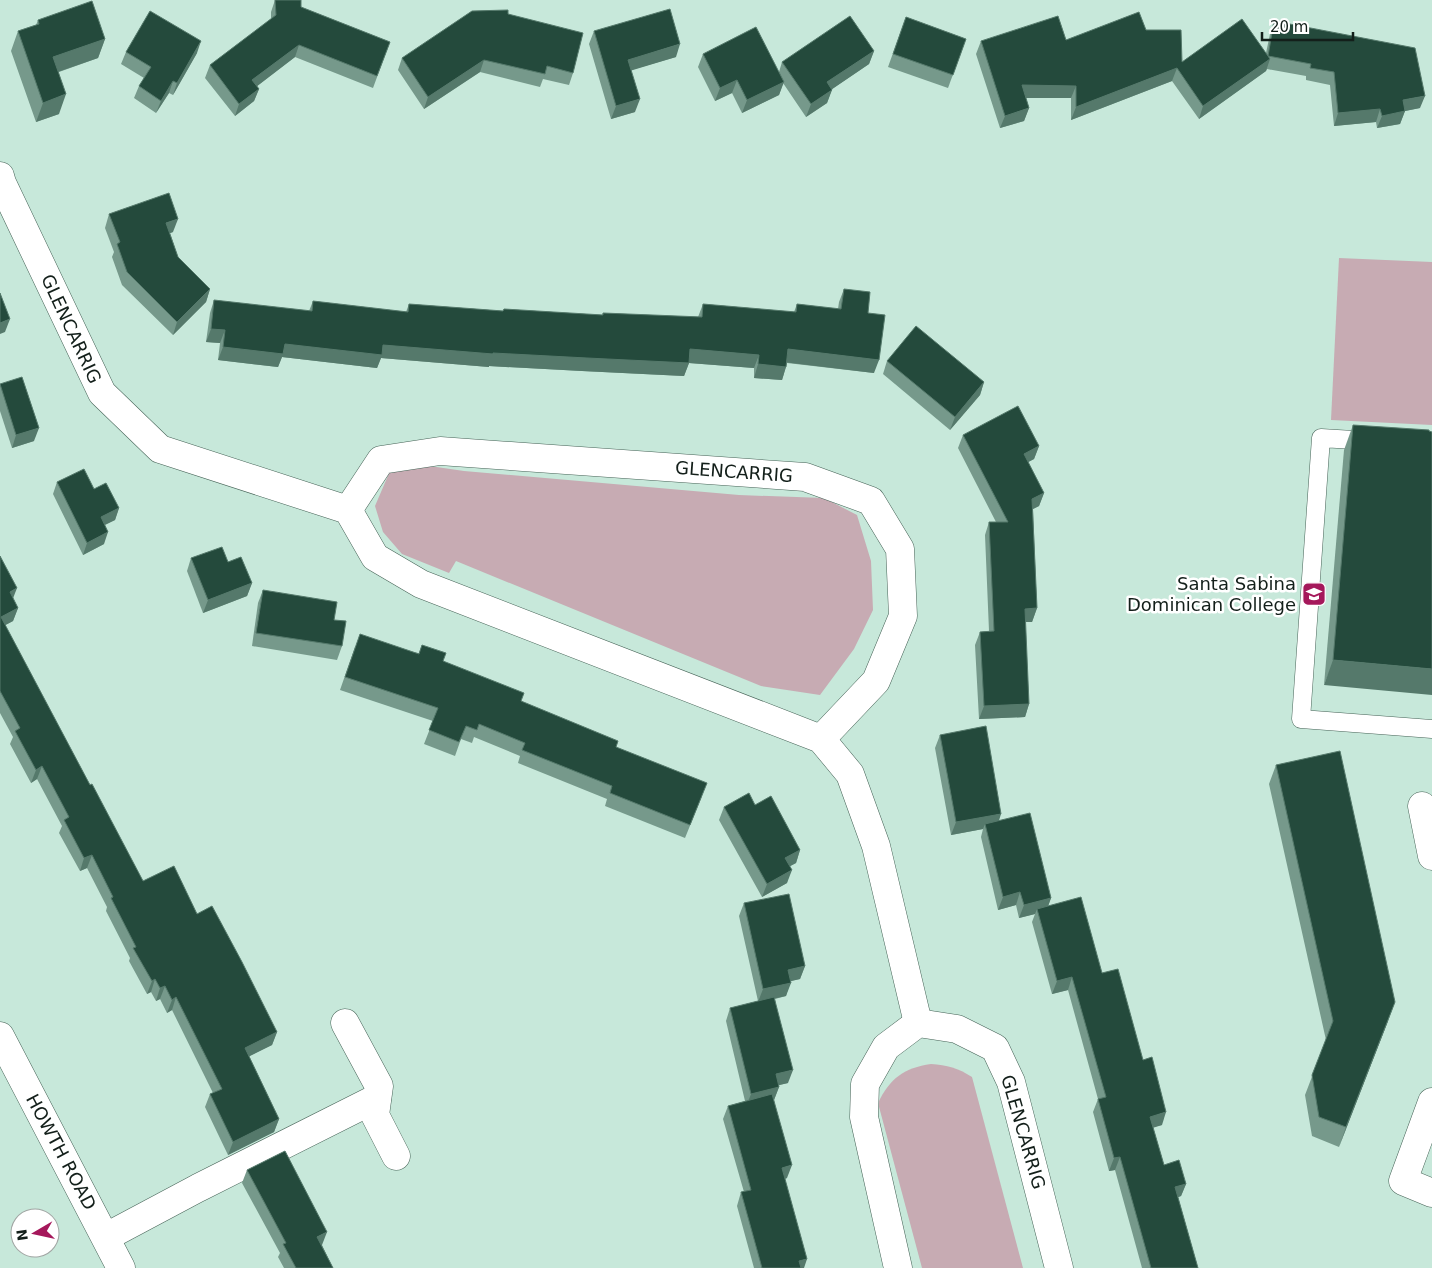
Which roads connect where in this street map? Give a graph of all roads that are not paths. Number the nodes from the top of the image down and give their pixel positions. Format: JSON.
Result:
{"nodes":[{"id":1,"x":0,"y":176,"type":"edge"},
{"id":2,"x":1386,"y":442,"type":"edge"},
{"id":3,"x":348,"y":510,"type":"junction"},
{"id":4,"x":1432,"y":729,"type":"edge"},
{"id":5,"x":821,"y":739,"type":"junction"},
{"id":6,"x":1422,"y":806,"type":"dead end"},
{"id":7,"x":1432,"y":856,"type":"edge"},
{"id":8,"x":345,"y":1023,"type":"dead end"},
{"id":9,"x":918,"y":1023,"type":"junction"},
{"id":10,"x":0,"y":1036,"type":"edge"},
{"id":11,"x":377,"y":1098,"type":"junction"},
{"id":12,"x":1432,"y":1102,"type":"edge"},
{"id":13,"x":396,"y":1156,"type":"dead end"},
{"id":14,"x":1432,"y":1193,"type":"edge"},
{"id":15,"x":106,"y":1238,"type":"junction"},
{"id":16,"x":121,"y":1268,"type":"edge"},
{"id":17,"x":898,"y":1268,"type":"edge"},
{"id":18,"x":1059,"y":1268,"type":"edge"}],
"edges":[{"from":1,"to":3,"type":"street","name":"GLENCARRIG"},
{"from":2,"to":4,"type":"lane"},
{"from":3,"to":5,"type":"street"},
{"from":3,"to":5,"type":"street","name":"GLENCARRIG"},
{"from":5,"to":9,"type":"street"},
{"from":6,"to":7,"type":"street"},
{"from":8,"to":11,"type":"street"},
{"from":9,"to":17,"type":"street"},
{"from":9,"to":18,"type":"street","name":"GLENCARRIG"},
{"from":10,"to":15,"type":"street","name":"HOWTH ROAD"},
{"from":11,"to":13,"type":"street"},
{"from":11,"to":15,"type":"street"},
{"from":12,"to":14,"type":"street"},
{"from":15,"to":16,"type":"street","name":"HOWTH ROAD"}]}
